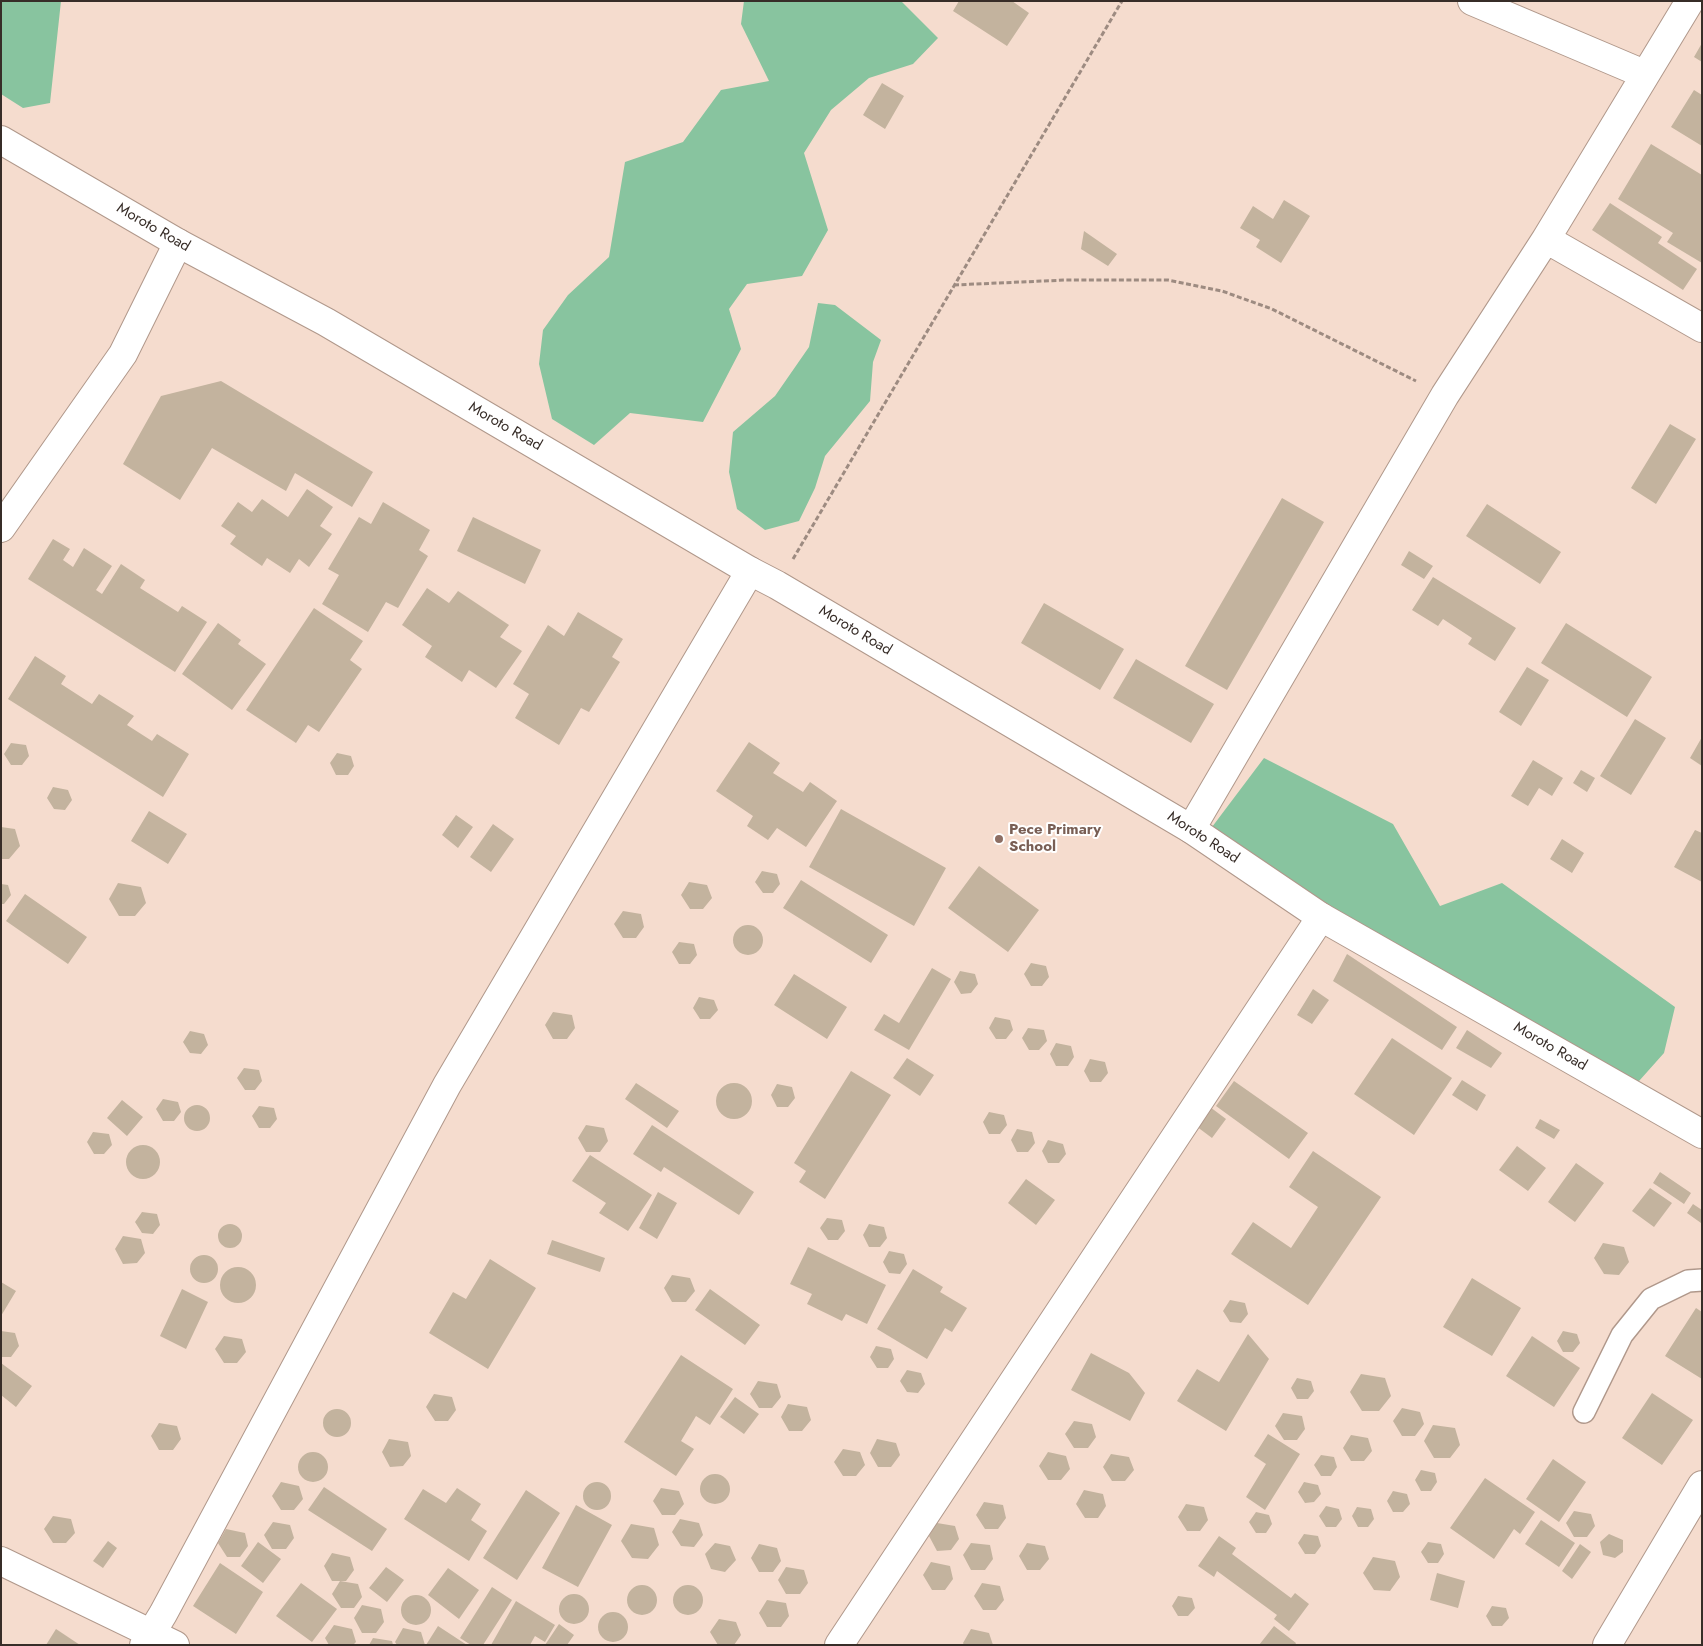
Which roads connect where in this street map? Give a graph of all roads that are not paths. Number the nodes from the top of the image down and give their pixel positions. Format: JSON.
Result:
{"nodes":[{"id":1,"x":1472,"y":1,"type":"edge"},
{"id":2,"x":1690,"y":1,"type":"edge"},
{"id":3,"x":1644,"y":74,"type":"junction"},
{"id":4,"x":1,"y":140,"type":"edge"},
{"id":5,"x":1546,"y":239,"type":"junction"},
{"id":6,"x":178,"y":243,"type":"junction"},
{"id":7,"x":1702,"y":328,"type":"edge"},
{"id":8,"x":1,"y":528,"type":"edge"},
{"id":9,"x":750,"y":571,"type":"junction"},
{"id":10,"x":1191,"y":829,"type":"junction"},
{"id":11,"x":1320,"y":917,"type":"junction"},
{"id":12,"x":1702,"y":1134,"type":"edge"},
{"id":13,"x":1702,"y":1280,"type":"edge"},
{"id":14,"x":1584,"y":1412,"type":"dead end"},
{"id":15,"x":1702,"y":1485,"type":"edge"},
{"id":16,"x":1,"y":1561,"type":"edge"},
{"id":17,"x":157,"y":1641,"type":"edge"},
{"id":18,"x":838,"y":1645,"type":"edge"},
{"id":19,"x":1607,"y":1645,"type":"edge"}],
"edges":[{"from":1,"to":3,"type":"street"},
{"from":2,"to":3,"type":"street"},
{"from":3,"to":5,"type":"street"},
{"from":4,"to":6,"type":"street","name":"Moroto Road"},
{"from":5,"to":7,"type":"street"},
{"from":5,"to":10,"type":"street"},
{"from":6,"to":8,"type":"street"},
{"from":6,"to":9,"type":"street","name":"Moroto Road"},
{"from":9,"to":10,"type":"street","name":"Moroto Road"},
{"from":9,"to":17,"type":"street"},
{"from":10,"to":11,"type":"street","name":"Moroto Road"},
{"from":11,"to":12,"type":"street","name":"Moroto Road"},
{"from":11,"to":18,"type":"street"},
{"from":13,"to":14,"type":"lane"},
{"from":15,"to":19,"type":"street"},
{"from":16,"to":17,"type":"street"}]}
